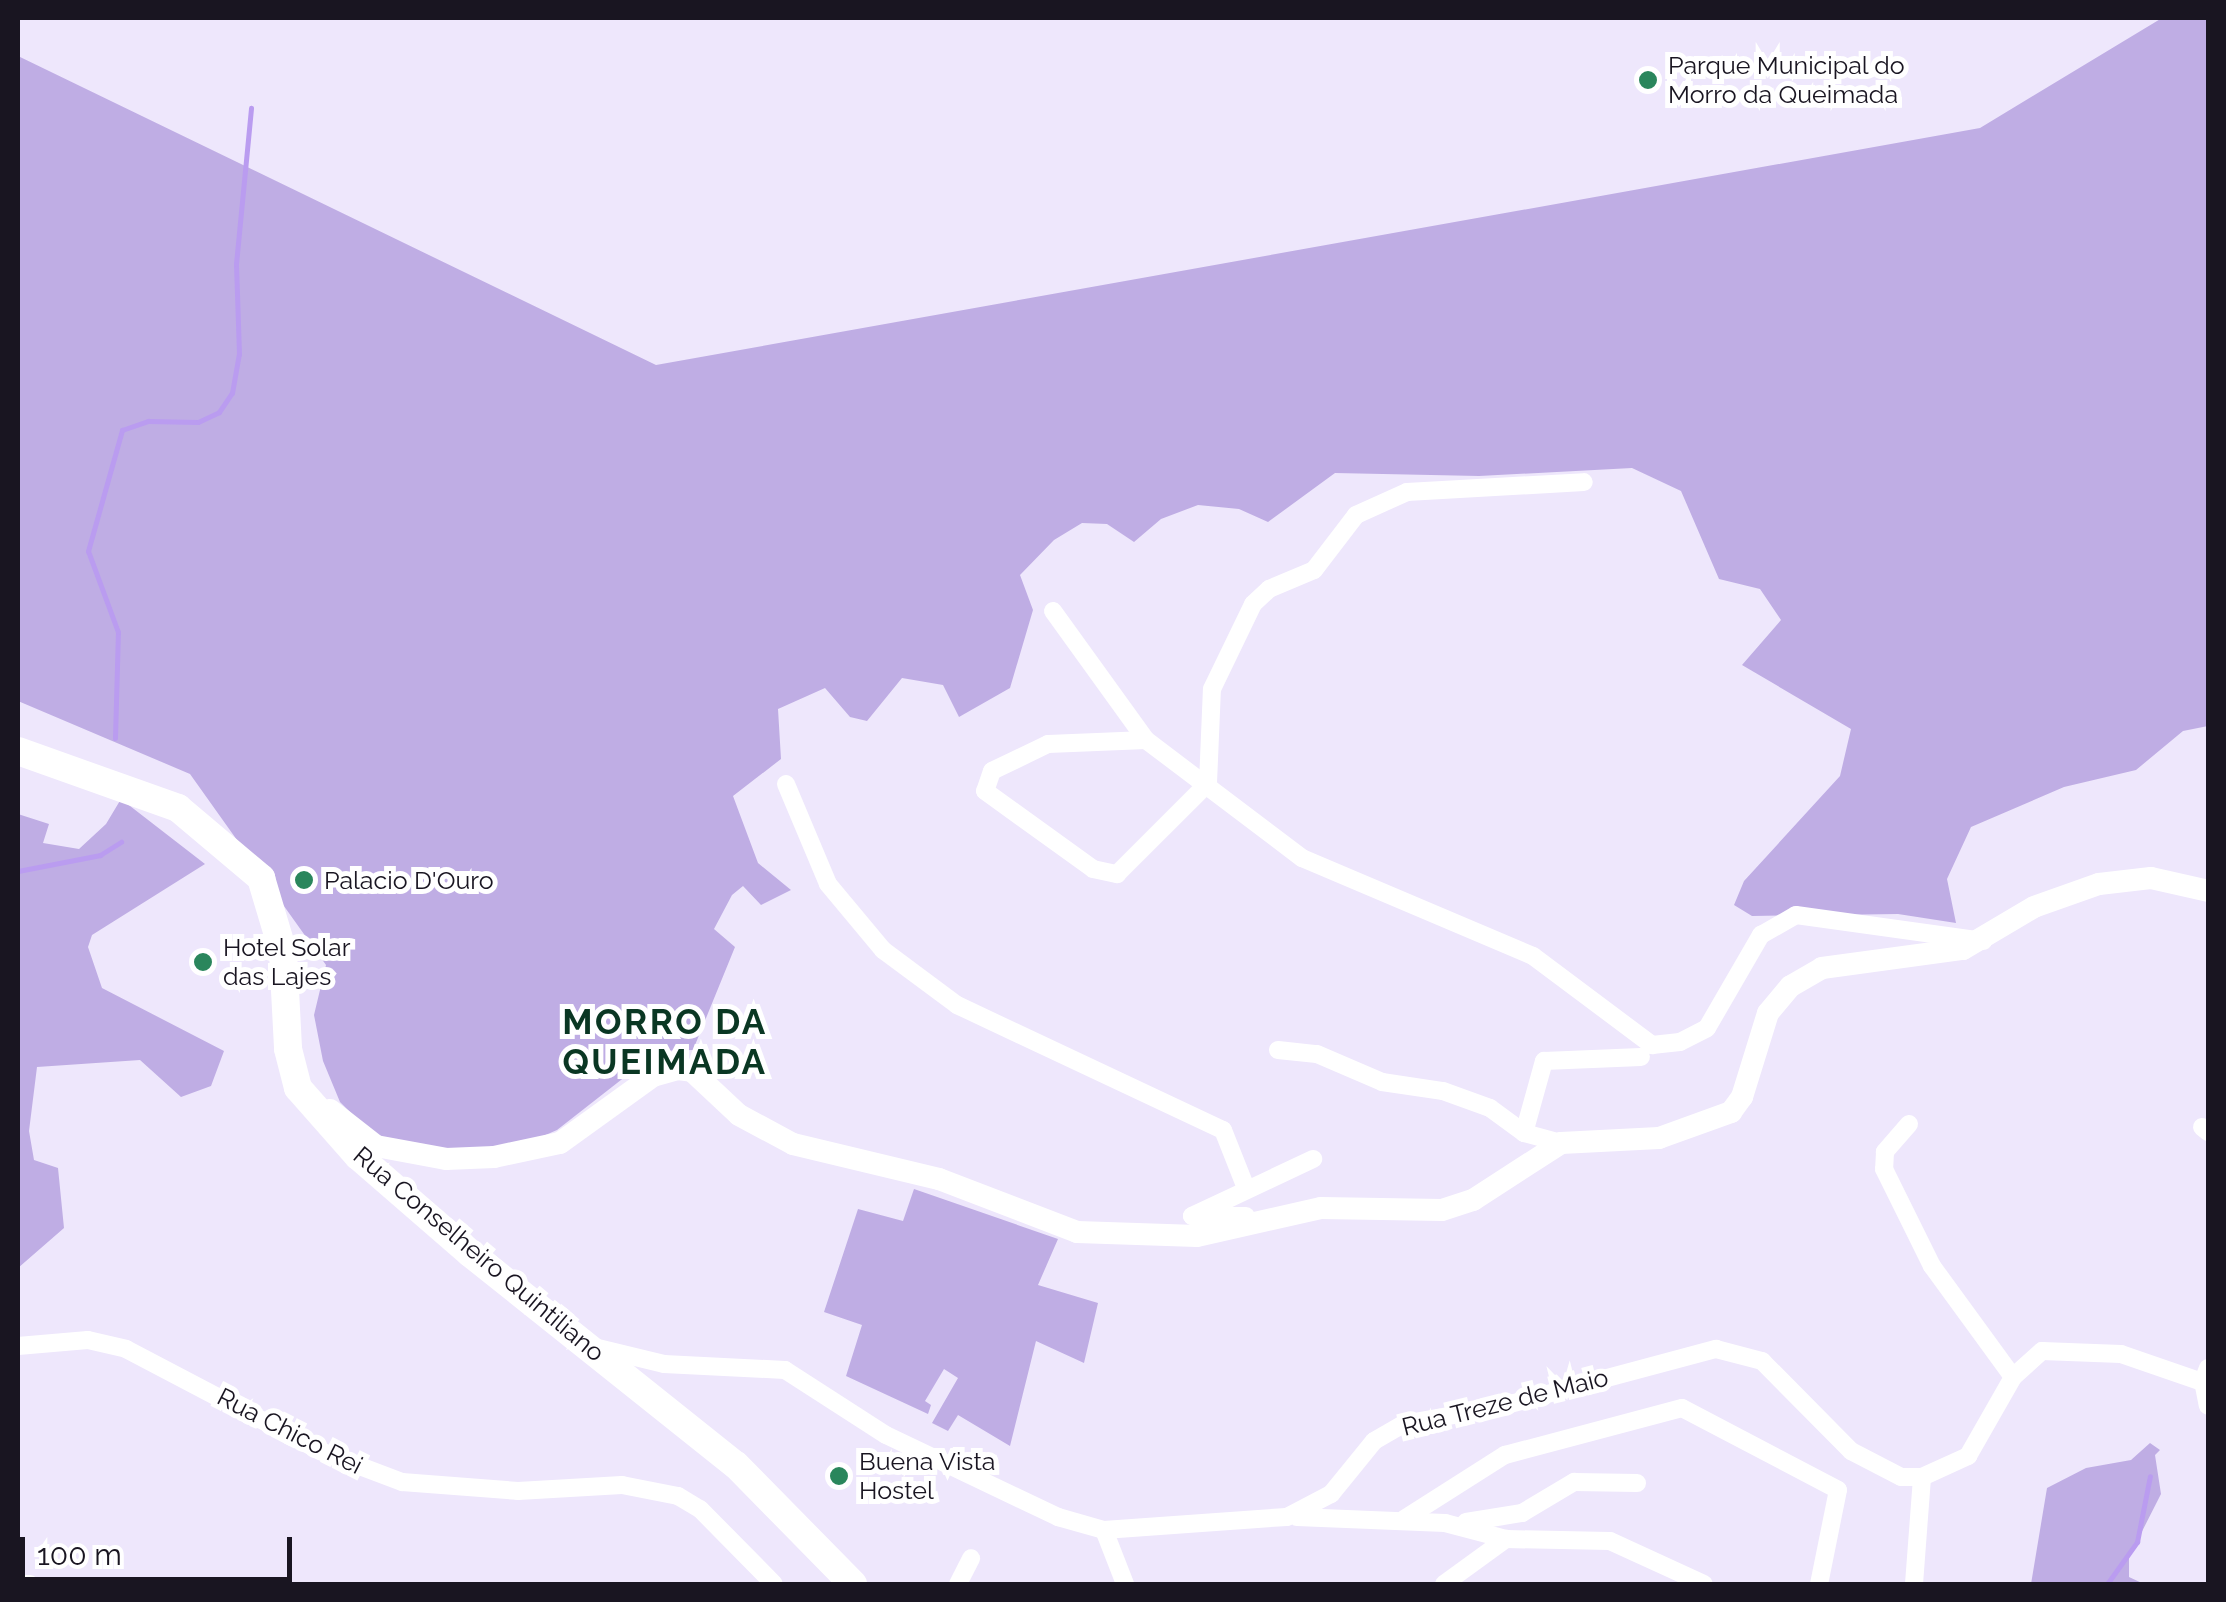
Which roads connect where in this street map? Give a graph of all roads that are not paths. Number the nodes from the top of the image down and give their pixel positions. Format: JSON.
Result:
{"nodes":[{"id":1,"x":1584,"y":482,"type":"dead end"},
{"id":2,"x":1052,"y":611,"type":"dead end"},
{"id":3,"x":1146,"y":740,"type":"junction"},
{"id":4,"x":18,"y":751,"type":"edge"},
{"id":5,"x":1208,"y":783,"type":"junction"},
{"id":6,"x":786,"y":784,"type":"dead end"},
{"id":7,"x":2208,"y":891,"type":"edge"},
{"id":8,"x":1983,"y":941,"type":"junction"},
{"id":9,"x":1278,"y":1050,"type":"dead end"},
{"id":10,"x":1641,"y":1057,"type":"dead end"},
{"id":11,"x":298,"y":1088,"type":"junction"},
{"id":12,"x":1909,"y":1124,"type":"dead end"},
{"id":13,"x":1524,"y":1134,"type":"junction"},
{"id":14,"x":1561,"y":1144,"type":"junction"},
{"id":15,"x":1313,"y":1159,"type":"dead end"},
{"id":16,"x":1246,"y":1188,"type":"junction"},
{"id":17,"x":1301,"y":1211,"type":"junction"},
{"id":18,"x":582,"y":1344,"type":"junction"},
{"id":19,"x":18,"y":1346,"type":"edge"},
{"id":20,"x":2013,"y":1377,"type":"junction"},
{"id":21,"x":2206,"y":1378,"type":"edge"},
{"id":22,"x":2208,"y":1406,"type":"edge"},
{"id":23,"x":1922,"y":1478,"type":"junction"},
{"id":24,"x":1637,"y":1483,"type":"dead end"},
{"id":25,"x":1287,"y":1517,"type":"junction"},
{"id":26,"x":1404,"y":1519,"type":"junction"},
{"id":27,"x":1445,"y":1523,"type":"junction"},
{"id":28,"x":1104,"y":1530,"type":"junction"},
{"id":29,"x":1506,"y":1539,"type":"junction"},
{"id":30,"x":972,"y":1558,"type":"dead end"},
{"id":31,"x":18,"y":1584,"type":"edge"},
{"id":32,"x":30,"y":1584,"type":"edge"},
{"id":33,"x":774,"y":1584,"type":"edge"},
{"id":34,"x":853,"y":1584,"type":"edge"},
{"id":35,"x":958,"y":1584,"type":"edge"},
{"id":36,"x":1125,"y":1584,"type":"edge"},
{"id":37,"x":1444,"y":1584,"type":"edge"},
{"id":38,"x":1704,"y":1584,"type":"edge"},
{"id":39,"x":1819,"y":1584,"type":"edge"},
{"id":40,"x":1914,"y":1584,"type":"edge"}],
"edges":[{"from":1,"to":5,"type":"street"},
{"from":2,"to":3,"type":"street"},
{"from":3,"to":5,"type":"street"},
{"from":3,"to":5,"type":"street"},
{"from":4,"to":11,"type":"main road","name":"Rua Conselheiro Quintiliano"},
{"from":5,"to":8,"type":"street"},
{"from":6,"to":16,"type":"street"},
{"from":7,"to":8,"type":"street"},
{"from":8,"to":14,"type":"street"},
{"from":9,"to":13,"type":"street"},
{"from":10,"to":13,"type":"street"},
{"from":11,"to":17,"type":"street"},
{"from":11,"to":18,"type":"main road","name":"Rua Conselheiro Quintiliano"},
{"from":12,"to":20,"type":"street"},
{"from":13,"to":14,"type":"street"},
{"from":14,"to":17,"type":"street"},
{"from":15,"to":16,"type":"street"},
{"from":16,"to":17,"type":"street"},
{"from":18,"to":28,"type":"street","name":"Rua Treze de Maio"},
{"from":18,"to":34,"type":"main road","name":"Rua Conselheiro Quintiliano"},
{"from":19,"to":33,"type":"street","name":"Rua Chico Rei"},
{"from":20,"to":21,"type":"street"},
{"from":20,"to":23,"type":"street"},
{"from":21,"to":22,"type":"street"},
{"from":23,"to":25,"type":"street","name":"Rua Treze de Maio"},
{"from":23,"to":40,"type":"street"},
{"from":24,"to":27,"type":"street"},
{"from":25,"to":26,"type":"street"},
{"from":25,"to":28,"type":"street","name":"Rua Treze de Maio"},
{"from":26,"to":27,"type":"street"},
{"from":26,"to":39,"type":"street"},
{"from":27,"to":29,"type":"street"},
{"from":28,"to":36,"type":"street"},
{"from":29,"to":37,"type":"street"},
{"from":29,"to":38,"type":"street"},
{"from":30,"to":35,"type":"street"},
{"from":31,"to":32,"type":"street"}]}
